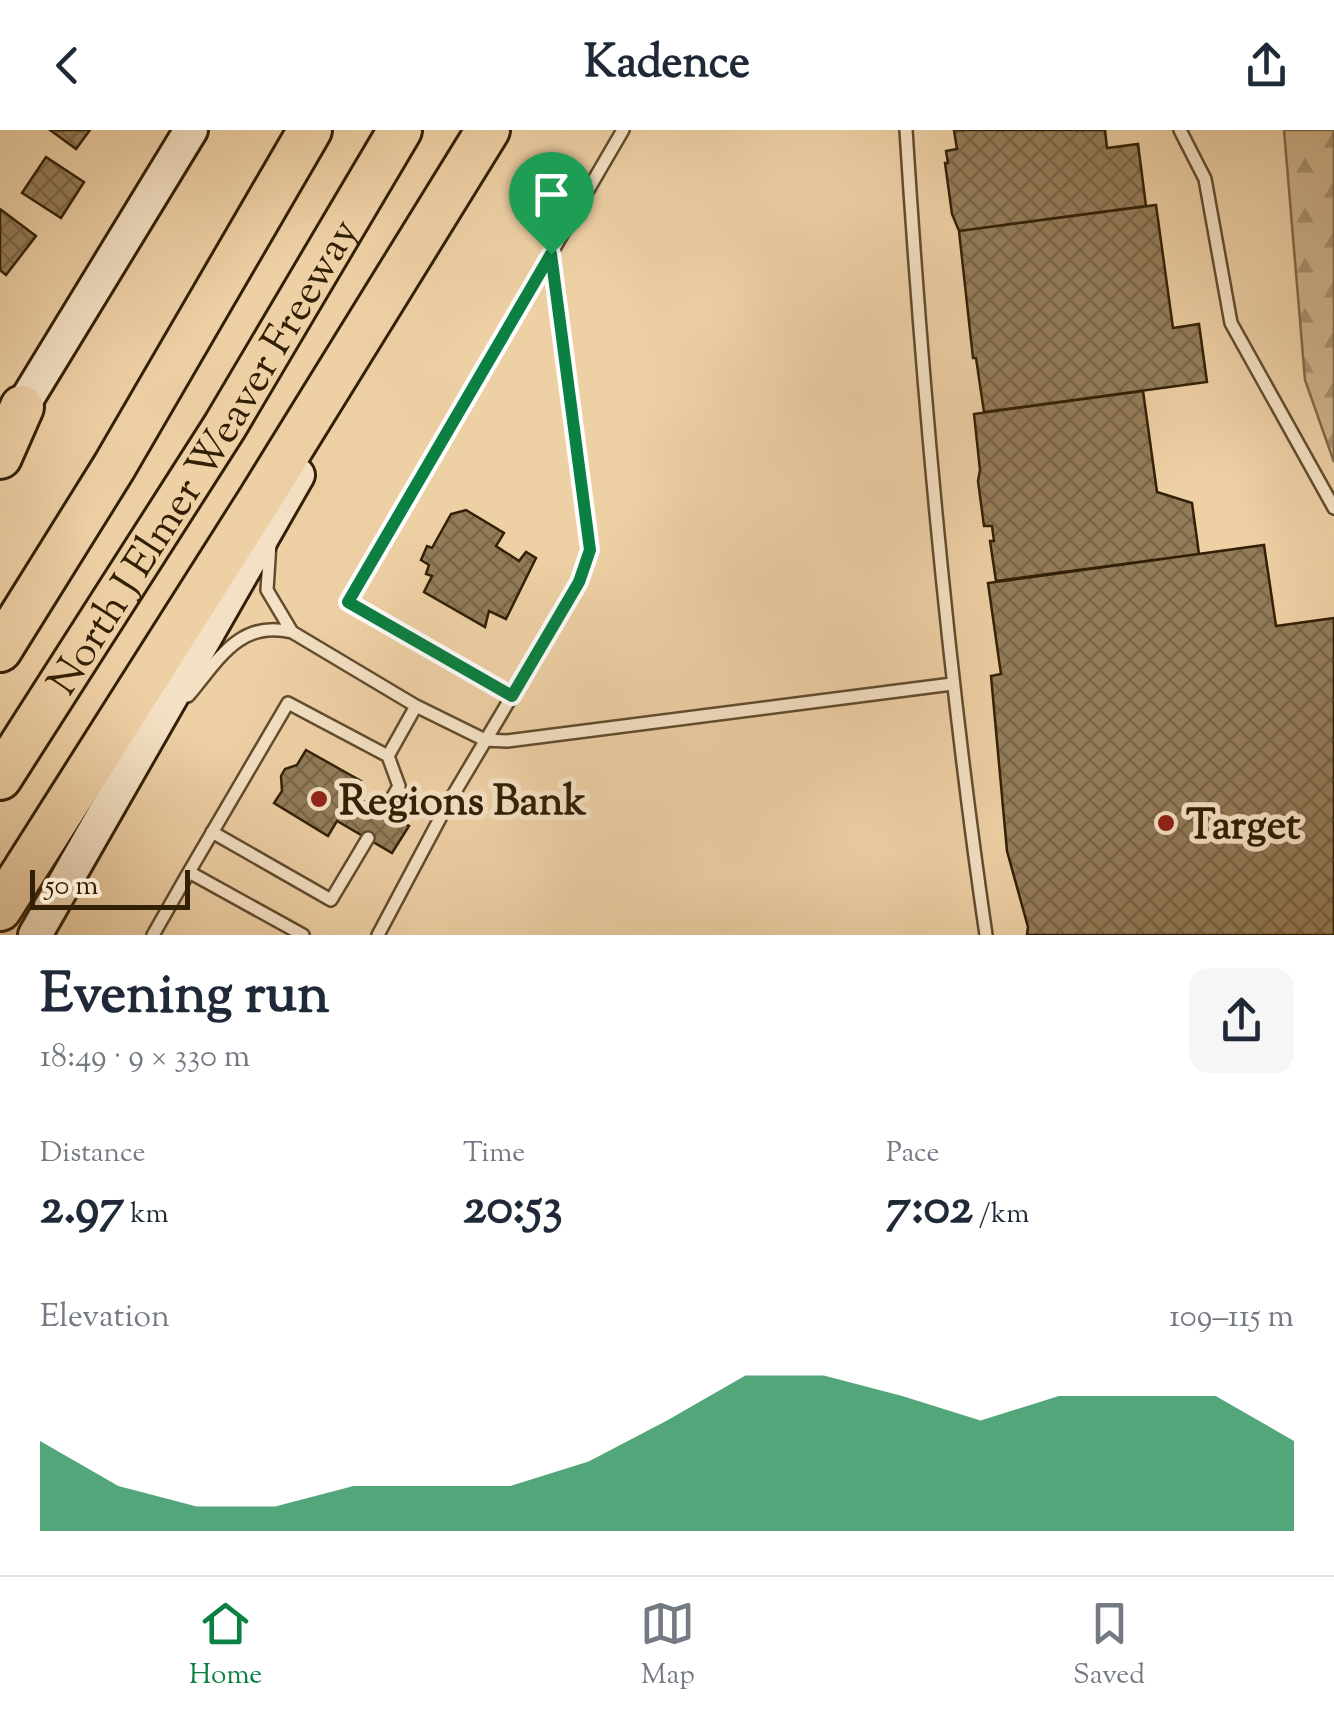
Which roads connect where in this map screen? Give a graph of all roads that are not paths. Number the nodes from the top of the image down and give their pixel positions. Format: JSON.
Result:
{"nodes":[{"id":1,"x":191,"y":130,"type":"edge"},
{"id":2,"x":310,"y":130,"type":"edge"},
{"id":3,"x":400,"y":130,"type":"edge"},
{"id":4,"x":490,"y":130,"type":"edge"},
{"id":5,"x":623,"y":130,"type":"edge"},
{"id":6,"x":906,"y":130,"type":"edge"},
{"id":7,"x":1180,"y":130,"type":"edge"},
{"id":8,"x":551,"y":254,"type":"junction"},
{"id":9,"x":22,"y":406,"type":"junction"},
{"id":10,"x":0,"y":442,"type":"edge"},
{"id":11,"x":0,"y":457,"type":"edge"},
{"id":12,"x":1334,"y":508,"type":"edge"},
{"id":13,"x":272,"y":520,"type":"junction"},
{"id":14,"x":292,"y":632,"type":"junction"},
{"id":15,"x":0,"y":650,"type":"edge"},
{"id":16,"x":952,"y":684,"type":"junction"},
{"id":17,"x":512,"y":696,"type":"junction"},
{"id":18,"x":416,"y":706,"type":"junction"},
{"id":19,"x":485,"y":740,"type":"junction"},
{"id":20,"x":140,"y":752,"type":"junction"},
{"id":21,"x":388,"y":756,"type":"junction"},
{"id":22,"x":0,"y":778,"type":"edge"},
{"id":23,"x":384,"y":812,"type":"dead end"},
{"id":24,"x":212,"y":832,"type":"junction"},
{"id":25,"x":368,"y":838,"type":"dead end"},
{"id":26,"x":189,"y":872,"type":"junction"},
{"id":27,"x":0,"y":910,"type":"edge"},
{"id":28,"x":34,"y":935,"type":"edge"},
{"id":29,"x":154,"y":935,"type":"edge"},
{"id":30,"x":303,"y":935,"type":"edge"},
{"id":31,"x":378,"y":935,"type":"edge"},
{"id":32,"x":986,"y":935,"type":"edge"}],
"edges":[{"from":1,"to":9,"type":"main road"},
{"from":2,"to":15,"type":"highway","name":"North J Elmer Weaver Freeway"},
{"from":3,"to":22,"type":"highway","name":"North J Elmer Weaver Freeway"},
{"from":4,"to":13,"type":"main road"},
{"from":4,"to":27,"type":"highway"},
{"from":5,"to":8,"type":"lane"},
{"from":6,"to":16,"type":"lane"},
{"from":7,"to":12,"type":"lane"},
{"from":8,"to":17,"type":"lane"},
{"from":8,"to":17,"type":"lane"},
{"from":9,"to":10,"type":"main road"},
{"from":9,"to":11,"type":"highway"},
{"from":13,"to":14,"type":"lane"},
{"from":13,"to":20,"type":"main road"},
{"from":14,"to":18,"type":"lane"},
{"from":14,"to":20,"type":"lane"},
{"from":16,"to":19,"type":"lane"},
{"from":16,"to":32,"type":"lane"},
{"from":17,"to":19,"type":"lane"},
{"from":18,"to":19,"type":"lane"},
{"from":18,"to":21,"type":"lane"},
{"from":19,"to":31,"type":"lane"},
{"from":20,"to":28,"type":"main road"},
{"from":21,"to":23,"type":"lane"},
{"from":21,"to":24,"type":"lane"},
{"from":24,"to":25,"type":"lane"},
{"from":24,"to":26,"type":"lane"},
{"from":26,"to":29,"type":"lane"},
{"from":26,"to":30,"type":"lane"}]}
